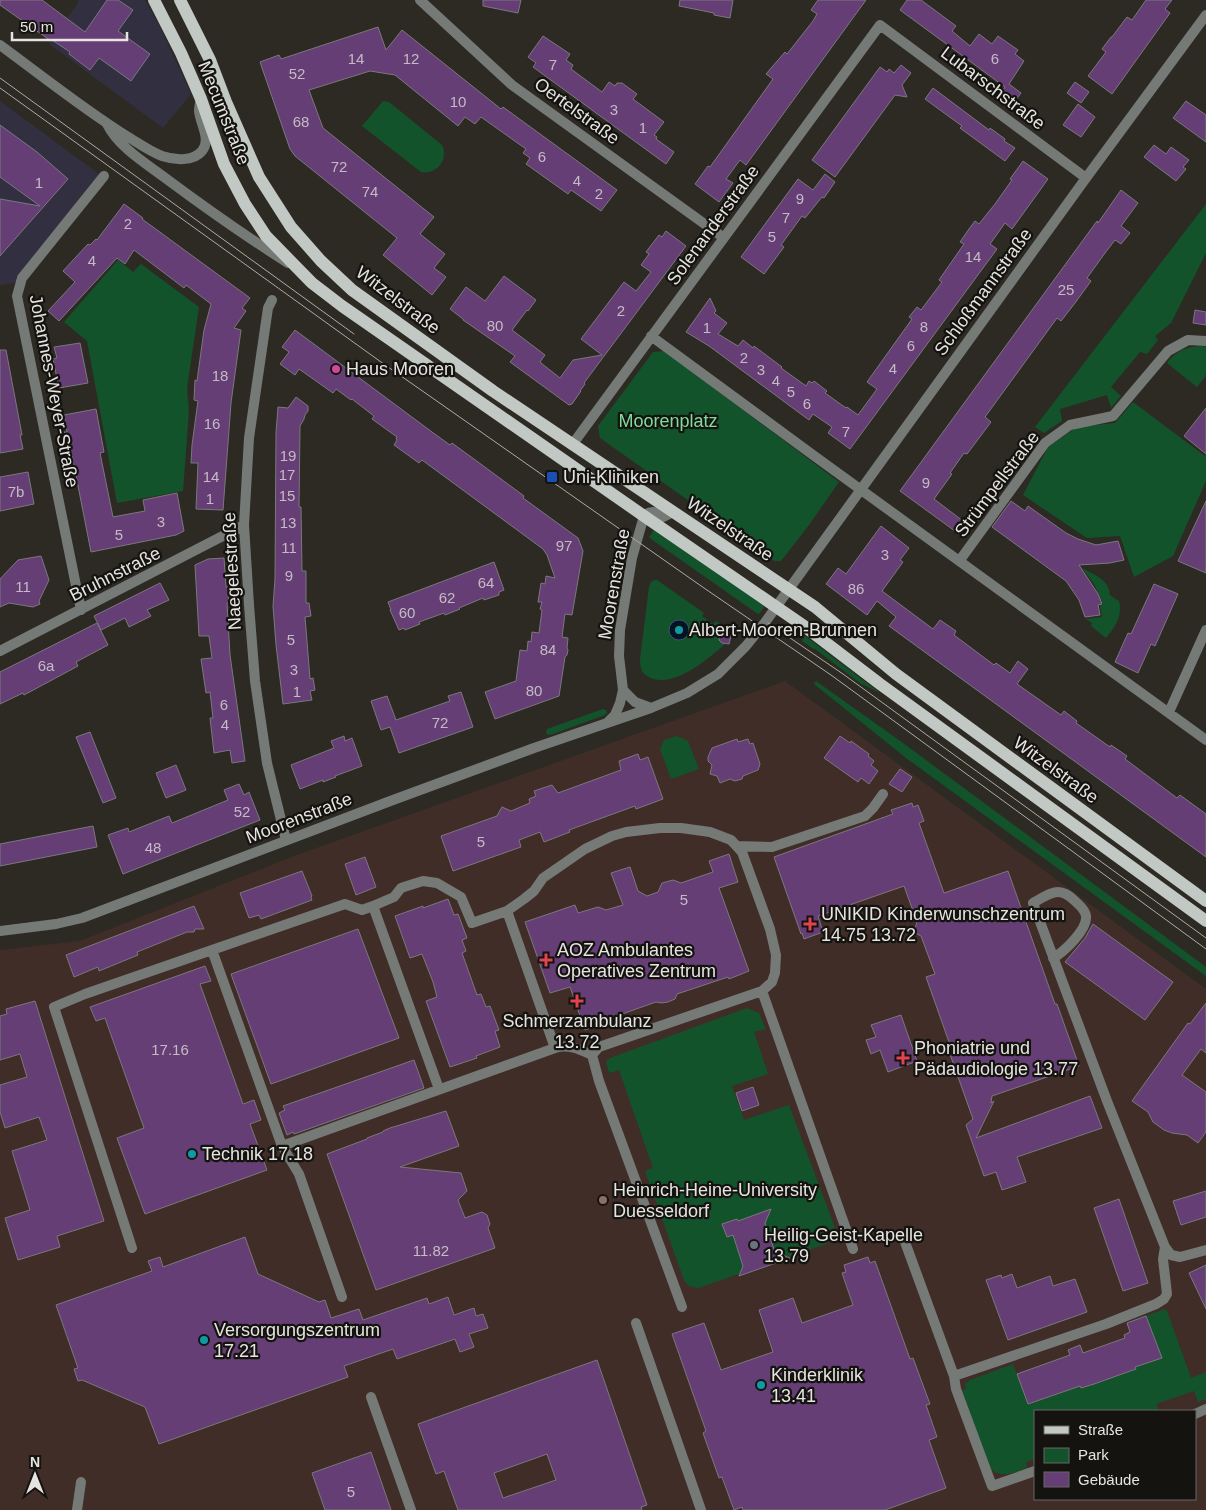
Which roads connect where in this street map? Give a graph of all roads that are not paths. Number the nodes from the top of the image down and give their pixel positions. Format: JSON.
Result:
{"nodes":[{"id":1,"x":154,"y":0,"type":"edge"},
{"id":2,"x":180,"y":0,"type":"edge"},
{"id":3,"x":420,"y":0,"type":"edge"},
{"id":4,"x":1206,"y":15,"type":"edge"},
{"id":5,"x":880,"y":25,"type":"joint"},
{"id":6,"x":0,"y":45,"type":"edge"},
{"id":7,"x":201,"y":99,"type":"junction"},
{"id":8,"x":106,"y":123,"type":"junction"},
{"id":9,"x":255,"y":170,"type":"joint"},
{"id":10,"x":104,"y":176,"type":"dead end"},
{"id":11,"x":1086,"y":178,"type":"junction"},
{"id":12,"x":266,"y":236,"type":"joint"},
{"id":13,"x":724,"y":238,"type":"junction"},
{"id":14,"x":298,"y":270,"type":"junction"},
{"id":15,"x":272,"y":300,"type":"dead end"},
{"id":16,"x":651,"y":336,"type":"junction"},
{"id":17,"x":1206,"y":341,"type":"edge"},
{"id":18,"x":572,"y":444,"type":"junction"},
{"id":19,"x":860,"y":488,"type":"junction"},
{"id":20,"x":673,"y":512,"type":"junction"},
{"id":21,"x":644,"y":516,"type":"junction"},
{"id":22,"x":244,"y":525,"type":"junction"},
{"id":23,"x":960,"y":560,"type":"junction"},
{"id":24,"x":789,"y":589,"type":"junction"},
{"id":25,"x":777,"y":607,"type":"junction"},
{"id":26,"x":81,"y":610,"type":"junction"},
{"id":27,"x":1206,"y":630,"type":"edge"},
{"id":28,"x":0,"y":651,"type":"edge"},
{"id":29,"x":624,"y":690,"type":"junction"},
{"id":30,"x":651,"y":708,"type":"junction"},
{"id":31,"x":1169,"y":712,"type":"junction"},
{"id":32,"x":607,"y":723,"type":"junction"},
{"id":33,"x":1206,"y":740,"type":"edge"},
{"id":34,"x":883,"y":794,"type":"dead end"},
{"id":35,"x":286,"y":840,"type":"junction"},
{"id":36,"x":737,"y":846,"type":"junction"},
{"id":37,"x":1206,"y":901,"type":"edge"},
{"id":38,"x":374,"y":906,"type":"junction"},
{"id":39,"x":507,"y":911,"type":"junction"},
{"id":40,"x":1206,"y":922,"type":"edge"},
{"id":41,"x":0,"y":931,"type":"edge"},
{"id":42,"x":212,"y":950,"type":"junction"},
{"id":43,"x":1053,"y":958,"type":"junction"},
{"id":44,"x":762,"y":991,"type":"junction"},
{"id":45,"x":554,"y":1048,"type":"junction"},
{"id":46,"x":592,"y":1055,"type":"junction"},
{"id":47,"x":439,"y":1089,"type":"junction"},
{"id":48,"x":282,"y":1146,"type":"junction"},
{"id":49,"x":905,"y":1242,"type":"dead end"},
{"id":50,"x":1165,"y":1247,"type":"junction"},
{"id":51,"x":132,"y":1248,"type":"dead end"},
{"id":52,"x":853,"y":1249,"type":"dead end"},
{"id":53,"x":1206,"y":1250,"type":"edge"},
{"id":54,"x":342,"y":1297,"type":"dead end"},
{"id":55,"x":682,"y":1307,"type":"dead end"},
{"id":56,"x":636,"y":1323,"type":"dead end"},
{"id":57,"x":954,"y":1376,"type":"junction"},
{"id":58,"x":371,"y":1397,"type":"dead end"},
{"id":59,"x":1034,"y":1471,"type":"edge"},
{"id":60,"x":81,"y":1482,"type":"dead end"},
{"id":61,"x":76,"y":1510,"type":"edge"},
{"id":62,"x":411,"y":1510,"type":"edge"},
{"id":63,"x":701,"y":1510,"type":"edge"}],
"edges":[{"from":1,"to":7,"type":"main road","name":"Mecumstraße"},
{"from":2,"to":9,"type":"main road","name":"Mecumstraße"},
{"from":3,"to":13,"type":"street","name":"Oertelstraße"},
{"from":4,"to":11,"type":"street","name":"Schloßmannstraße"},
{"from":5,"to":11,"type":"street","name":"Lubarschstraße"},
{"from":5,"to":13,"type":"street","name":"Solenanderstraße"},
{"from":6,"to":8,"type":"street","name":"Witzelstraße"},
{"from":7,"to":8,"type":"street","name":"Witzelstraße"},
{"from":7,"to":12,"type":"main road","name":"Mecumstraße"},
{"from":8,"to":14,"type":"street","name":"Witzelstraße"},
{"from":9,"to":18,"type":"main road","name":"Witzelstraße"},
{"from":10,"to":26,"type":"street","name":"Johannes-Weyer-Straße"},
{"from":11,"to":19,"type":"street","name":"Schloßmannstraße"},
{"from":12,"to":14,"type":"main road","name":"Witzelstraße"},
{"from":13,"to":16,"type":"street","name":"Solenanderstraße"},
{"from":14,"to":21,"type":"main road","name":"Witzelstraße"},
{"from":15,"to":22,"type":"street","name":"Naegelestraße"},
{"from":16,"to":18,"type":"street","name":"Solenanderstraße"},
{"from":16,"to":19,"type":"street"},
{"from":17,"to":23,"type":"street","name":"Strümpellstraße"},
{"from":18,"to":20,"type":"main road","name":"Witzelstraße"},
{"from":19,"to":23,"type":"street","name":"Strümpellstraße"},
{"from":19,"to":24,"type":"street","name":"Schloßmannstraße"},
{"from":20,"to":21,"type":"street","name":"Moorenstraße"},
{"from":20,"to":24,"type":"main road","name":"Witzelstraße"},
{"from":21,"to":25,"type":"main road","name":"Witzelstraße"},
{"from":21,"to":29,"type":"street","name":"Moorenstraße"},
{"from":22,"to":26,"type":"street","name":"Bruhnstraße"},
{"from":22,"to":35,"type":"street","name":"Naegelestraße"},
{"from":23,"to":31,"type":"street","name":"Strümpellstraße"},
{"from":24,"to":25,"type":"street","name":"Moorenstraße"},
{"from":24,"to":37,"type":"main road","name":"Witzelstraße"},
{"from":25,"to":30,"type":"street","name":"Moorenstraße"},
{"from":25,"to":40,"type":"main road","name":"Witzelstraße"},
{"from":26,"to":28,"type":"street","name":"Bruhnstraße"},
{"from":27,"to":31,"type":"street"},
{"from":29,"to":30,"type":"street"},
{"from":29,"to":32,"type":"street","name":"Moorenstraße"},
{"from":30,"to":32,"type":"street","name":"Moorenstraße"},
{"from":31,"to":33,"type":"street","name":"Strümpellstraße"},
{"from":32,"to":35,"type":"street","name":"Moorenstraße"},
{"from":34,"to":36,"type":"street"},
{"from":35,"to":41,"type":"street","name":"Moorenstraße"},
{"from":36,"to":39,"type":"street"},
{"from":36,"to":44,"type":"street"},
{"from":38,"to":39,"type":"street"},
{"from":38,"to":42,"type":"street"},
{"from":38,"to":47,"type":"street"},
{"from":39,"to":45,"type":"street"},
{"from":42,"to":48,"type":"street"},
{"from":42,"to":51,"type":"street"},
{"from":43,"to":43,"type":"street"},
{"from":43,"to":50,"type":"street"},
{"from":44,"to":46,"type":"street"},
{"from":44,"to":52,"type":"street"},
{"from":45,"to":46,"type":"street"},
{"from":45,"to":47,"type":"street"},
{"from":46,"to":55,"type":"street"},
{"from":47,"to":48,"type":"street"},
{"from":48,"to":54,"type":"street"},
{"from":49,"to":57,"type":"street"},
{"from":50,"to":53,"type":"street"},
{"from":50,"to":57,"type":"street"},
{"from":56,"to":63,"type":"street"},
{"from":57,"to":59,"type":"street"},
{"from":58,"to":62,"type":"street"},
{"from":60,"to":61,"type":"street"}]}
